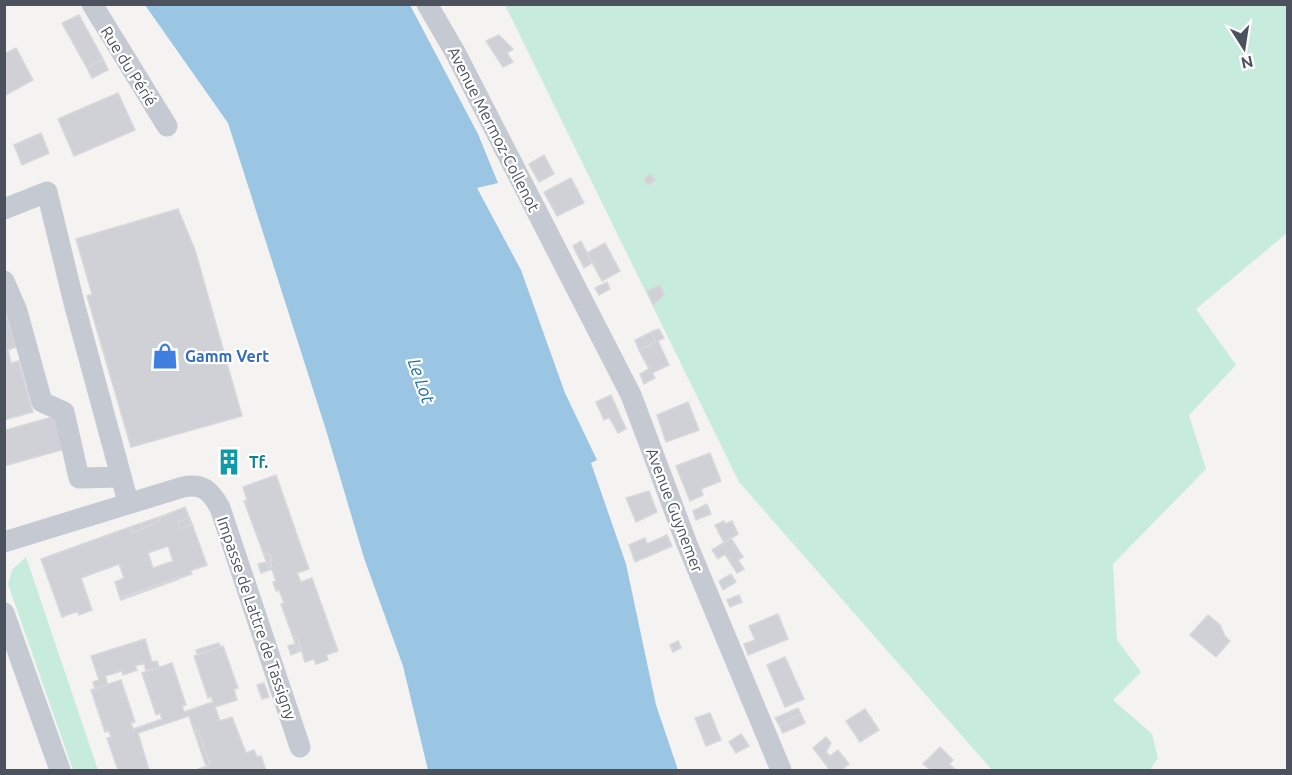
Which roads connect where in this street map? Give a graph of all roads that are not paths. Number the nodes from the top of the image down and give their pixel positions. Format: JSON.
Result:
{"nodes":[{"id":1,"x":92,"y":4,"type":"edge"},
{"id":2,"x":427,"y":4,"type":"edge"},
{"id":3,"x":167,"y":126,"type":"dead end"},
{"id":4,"x":4,"y":209,"type":"edge"},
{"id":5,"x":559,"y":255,"type":"joint"},
{"id":6,"x":4,"y":281,"type":"edge"},
{"id":7,"x":122,"y":477,"type":"junction"},
{"id":8,"x":128,"y":502,"type":"junction"},
{"id":9,"x":4,"y":542,"type":"edge"},
{"id":10,"x":4,"y":614,"type":"edge"},
{"id":11,"x":300,"y":747,"type":"dead end"},
{"id":12,"x":60,"y":771,"type":"edge"},
{"id":13,"x":781,"y":771,"type":"edge"}],
"edges":[{"from":1,"to":3,"type":"street","name":"Rue du Périé"},
{"from":2,"to":5,"type":"street","name":"Avenue Mermoz-Collenot"},
{"from":4,"to":7,"type":"street"},
{"from":5,"to":13,"type":"street","name":"Avenue Guynemer"},
{"from":6,"to":7,"type":"street"},
{"from":7,"to":8,"type":"street"},
{"from":8,"to":9,"type":"street","name":"Impasse de Lattre de Tassigny"},
{"from":8,"to":11,"type":"street","name":"Impasse de Lattre de Tassigny"},
{"from":10,"to":12,"type":"street"}]}
